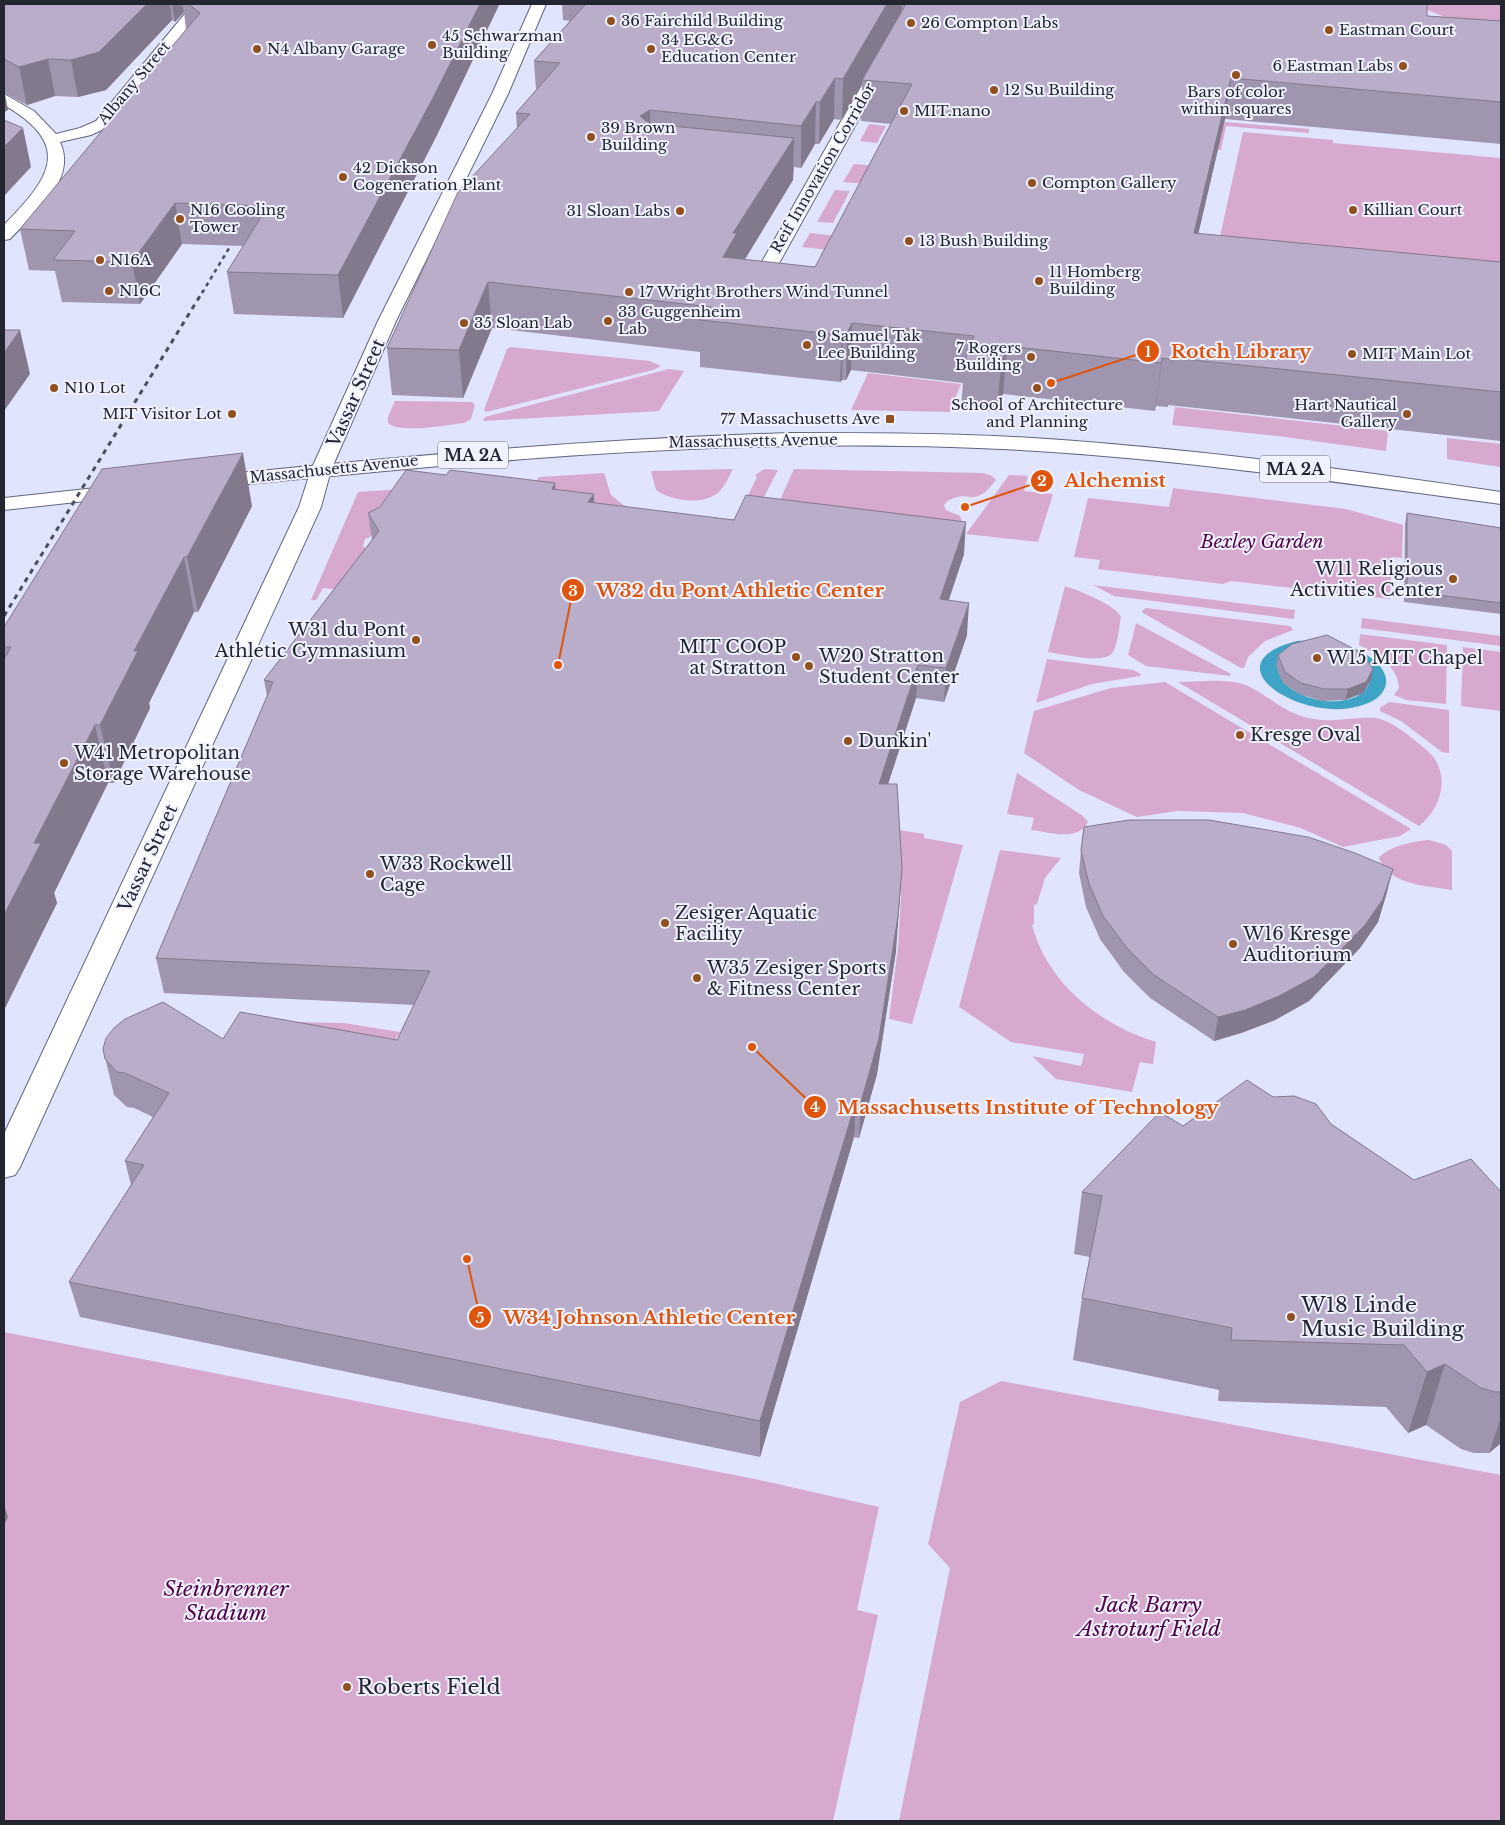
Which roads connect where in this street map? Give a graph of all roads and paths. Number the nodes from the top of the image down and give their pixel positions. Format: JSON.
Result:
{"nodes":[{"id":1,"x":200,"y":4,"type":"edge"},
{"id":2,"x":539,"y":4,"type":"edge"},
{"id":3,"x":887,"y":56,"type":"edge"},
{"id":4,"x":4,"y":100,"type":"edge"},
{"id":5,"x":53,"y":139,"type":"junction"},
{"id":6,"x":799,"y":174,"type":"edge"},
{"id":7,"x":818,"y":176,"type":"junction"},
{"id":8,"x":4,"y":235,"type":"edge"},
{"id":9,"x":762,"y":276,"type":"edge"},
{"id":10,"x":321,"y":470,"type":"junction"},
{"id":11,"x":189,"y":484,"type":"edge"},
{"id":12,"x":145,"y":489,"type":"edge"},
{"id":13,"x":1501,"y":498,"type":"edge"},
{"id":14,"x":4,"y":504,"type":"edge"},
{"id":15,"x":4,"y":1167,"type":"edge"}],
"edges":[{"from":1,"to":5,"type":"main road","name":"Albany Street"},
{"from":2,"to":10,"type":"main road","name":"Vassar Street"},
{"from":3,"to":7,"type":"main road","name":"Reif Innovation Corridor"},
{"from":4,"to":5,"type":"main road"},
{"from":5,"to":8,"type":"main road"},
{"from":6,"to":7,"type":"main road"},
{"from":7,"to":9,"type":"main road","name":"Reif Innovation Corridor"},
{"from":10,"to":11,"type":"main road","name":"Massachusetts Avenue","number":"MA 2A"},
{"from":10,"to":13,"type":"main road","name":"Massachusetts Avenue","number":"MA 2A"},
{"from":10,"to":15,"type":"main road","name":"Vassar Street"},
{"from":12,"to":14,"type":"main road"}]}
